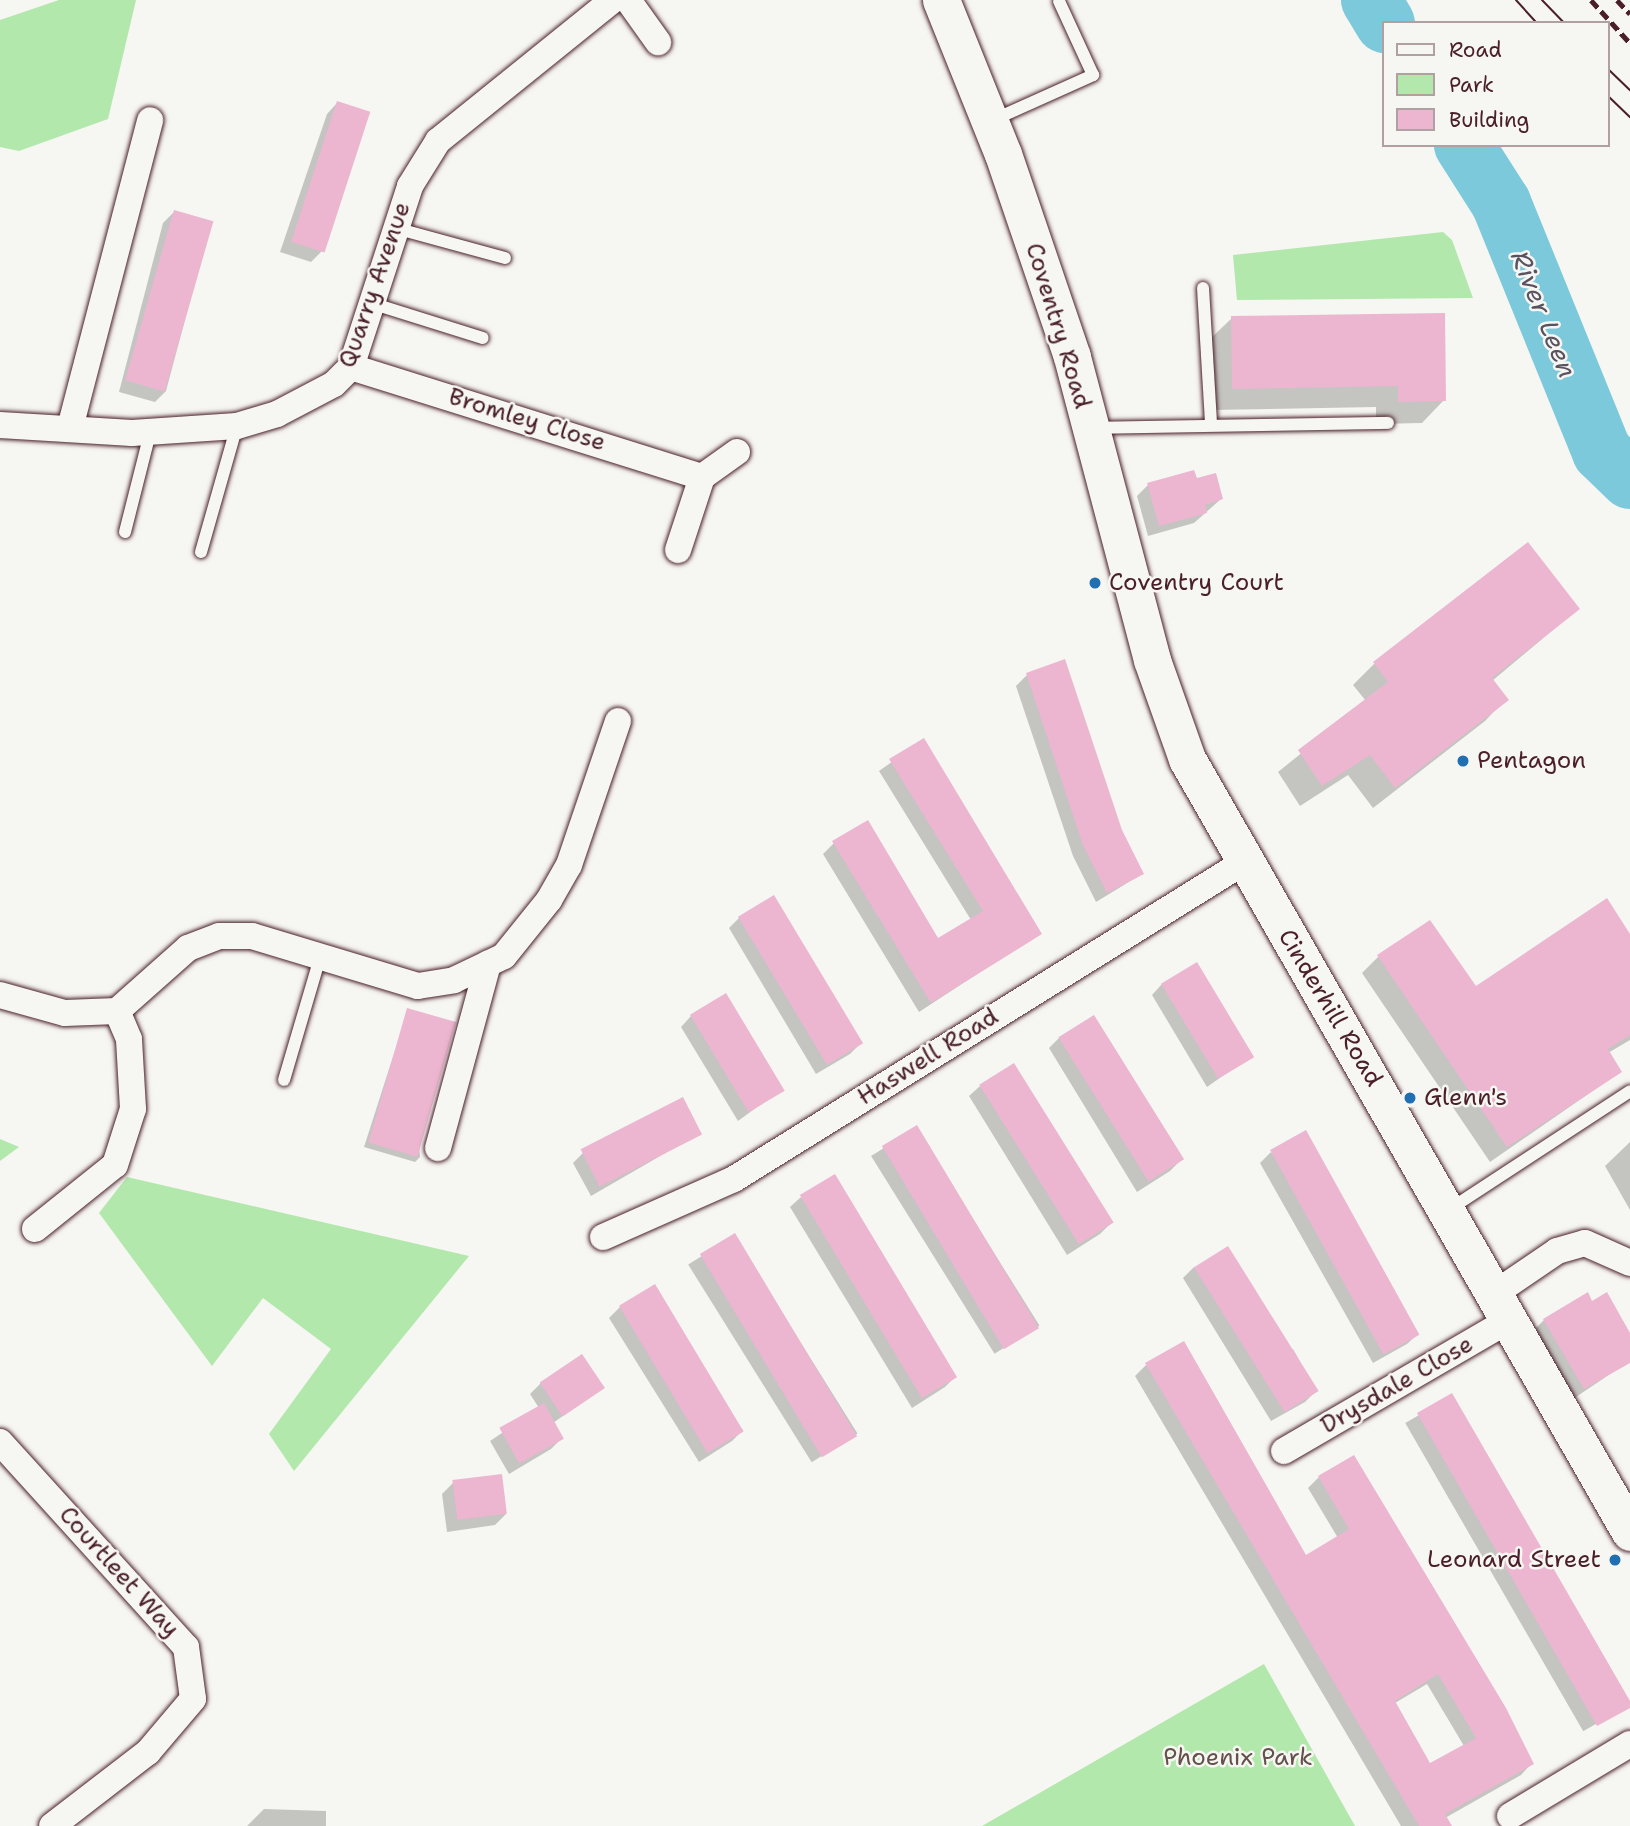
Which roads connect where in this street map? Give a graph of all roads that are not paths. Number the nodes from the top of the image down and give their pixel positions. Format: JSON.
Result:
{"nodes":[{"id":1,"x":613,"y":0,"type":"edge"},
{"id":2,"x":628,"y":0,"type":"edge"},
{"id":3,"x":942,"y":0,"type":"edge"},
{"id":4,"x":1059,"y":1,"type":"edge"},
{"id":5,"x":658,"y":42,"type":"dead end"},
{"id":6,"x":150,"y":120,"type":"dead end"},
{"id":7,"x":990,"y":122,"type":"junction"},
{"id":8,"x":395,"y":228,"type":"junction"},
{"id":9,"x":505,"y":258,"type":"dead end"},
{"id":10,"x":1203,"y":288,"type":"dead end"},
{"id":11,"x":371,"y":303,"type":"junction"},
{"id":12,"x":483,"y":338,"type":"dead end"},
{"id":13,"x":351,"y":367,"type":"junction"},
{"id":14,"x":1211,"y":424,"type":"junction"},
{"id":15,"x":1388,"y":424,"type":"dead end"},
{"id":16,"x":0,"y":425,"type":"edge"},
{"id":17,"x":237,"y":426,"type":"junction"},
{"id":18,"x":70,"y":428,"type":"junction"},
{"id":19,"x":1089,"y":428,"type":"junction"},
{"id":20,"x":150,"y":433,"type":"junction"},
{"id":21,"x":737,"y":452,"type":"dead end"},
{"id":22,"x":702,"y":477,"type":"junction"},
{"id":23,"x":125,"y":532,"type":"dead end"},
{"id":24,"x":678,"y":550,"type":"dead end"},
{"id":25,"x":201,"y":552,"type":"dead end"},
{"id":26,"x":1152,"y":660,"type":"joint"},
{"id":27,"x":618,"y":721,"type":"dead end"},
{"id":28,"x":1244,"y":862,"type":"junction"},
{"id":29,"x":320,"y":958,"type":"junction"},
{"id":30,"x":488,"y":964,"type":"junction"},
{"id":31,"x":0,"y":995,"type":"edge"},
{"id":32,"x":117,"y":1011,"type":"junction"},
{"id":33,"x":284,"y":1080,"type":"dead end"},
{"id":34,"x":1630,"y":1091,"type":"edge"},
{"id":35,"x":438,"y":1148,"type":"dead end"},
{"id":36,"x":1450,"y":1209,"type":"junction"},
{"id":37,"x":35,"y":1229,"type":"dead end"},
{"id":38,"x":603,"y":1237,"type":"dead end"},
{"id":39,"x":1630,"y":1263,"type":"edge"},
{"id":40,"x":1502,"y":1307,"type":"junction"},
{"id":41,"x":0,"y":1441,"type":"edge"},
{"id":42,"x":1284,"y":1451,"type":"dead end"},
{"id":43,"x":1630,"y":1532,"type":"edge"},
{"id":44,"x":1630,"y":1744,"type":"edge"},
{"id":45,"x":1510,"y":1816,"type":"dead end"},
{"id":46,"x":52,"y":1826,"type":"edge"}],
"edges":[{"from":1,"to":8,"type":"street","name":"Quarry Avenue"},
{"from":2,"to":5,"type":"street"},
{"from":3,"to":7,"type":"street","name":"Coventry Road"},
{"from":4,"to":7,"type":"lane"},
{"from":6,"to":18,"type":"street"},
{"from":7,"to":19,"type":"street","name":"Coventry Road"},
{"from":8,"to":9,"type":"lane"},
{"from":8,"to":11,"type":"street","name":"Quarry Avenue"},
{"from":10,"to":14,"type":"lane"},
{"from":11,"to":12,"type":"lane"},
{"from":11,"to":13,"type":"street","name":"Quarry Avenue"},
{"from":13,"to":17,"type":"street","name":"Quarry Avenue"},
{"from":13,"to":22,"type":"street","name":"Bromley Close"},
{"from":14,"to":15,"type":"lane"},
{"from":14,"to":19,"type":"lane"},
{"from":16,"to":18,"type":"street","name":"Quarry Avenue"},
{"from":17,"to":20,"type":"street","name":"Quarry Avenue"},
{"from":17,"to":25,"type":"lane"},
{"from":18,"to":20,"type":"street","name":"Quarry Avenue"},
{"from":19,"to":26,"type":"street","name":"Coventry Road"},
{"from":20,"to":23,"type":"lane"},
{"from":21,"to":22,"type":"street"},
{"from":22,"to":24,"type":"street"},
{"from":26,"to":28,"type":"street","name":"Cinderhill Road"},
{"from":27,"to":30,"type":"street"},
{"from":28,"to":36,"type":"street","name":"Cinderhill Road"},
{"from":28,"to":38,"type":"street","name":"Haswell Road"},
{"from":29,"to":30,"type":"street"},
{"from":29,"to":32,"type":"street"},
{"from":29,"to":33,"type":"lane"},
{"from":30,"to":35,"type":"street"},
{"from":31,"to":32,"type":"street"},
{"from":32,"to":37,"type":"street"},
{"from":34,"to":36,"type":"lane"},
{"from":36,"to":40,"type":"street","name":"Cinderhill Road"},
{"from":39,"to":40,"type":"street","name":"Drysdale Close"},
{"from":40,"to":42,"type":"street","name":"Drysdale Close"},
{"from":40,"to":43,"type":"street","name":"Cinderhill Road"},
{"from":41,"to":46,"type":"street","name":"Courtleet Way"},
{"from":44,"to":45,"type":"street"}]}
